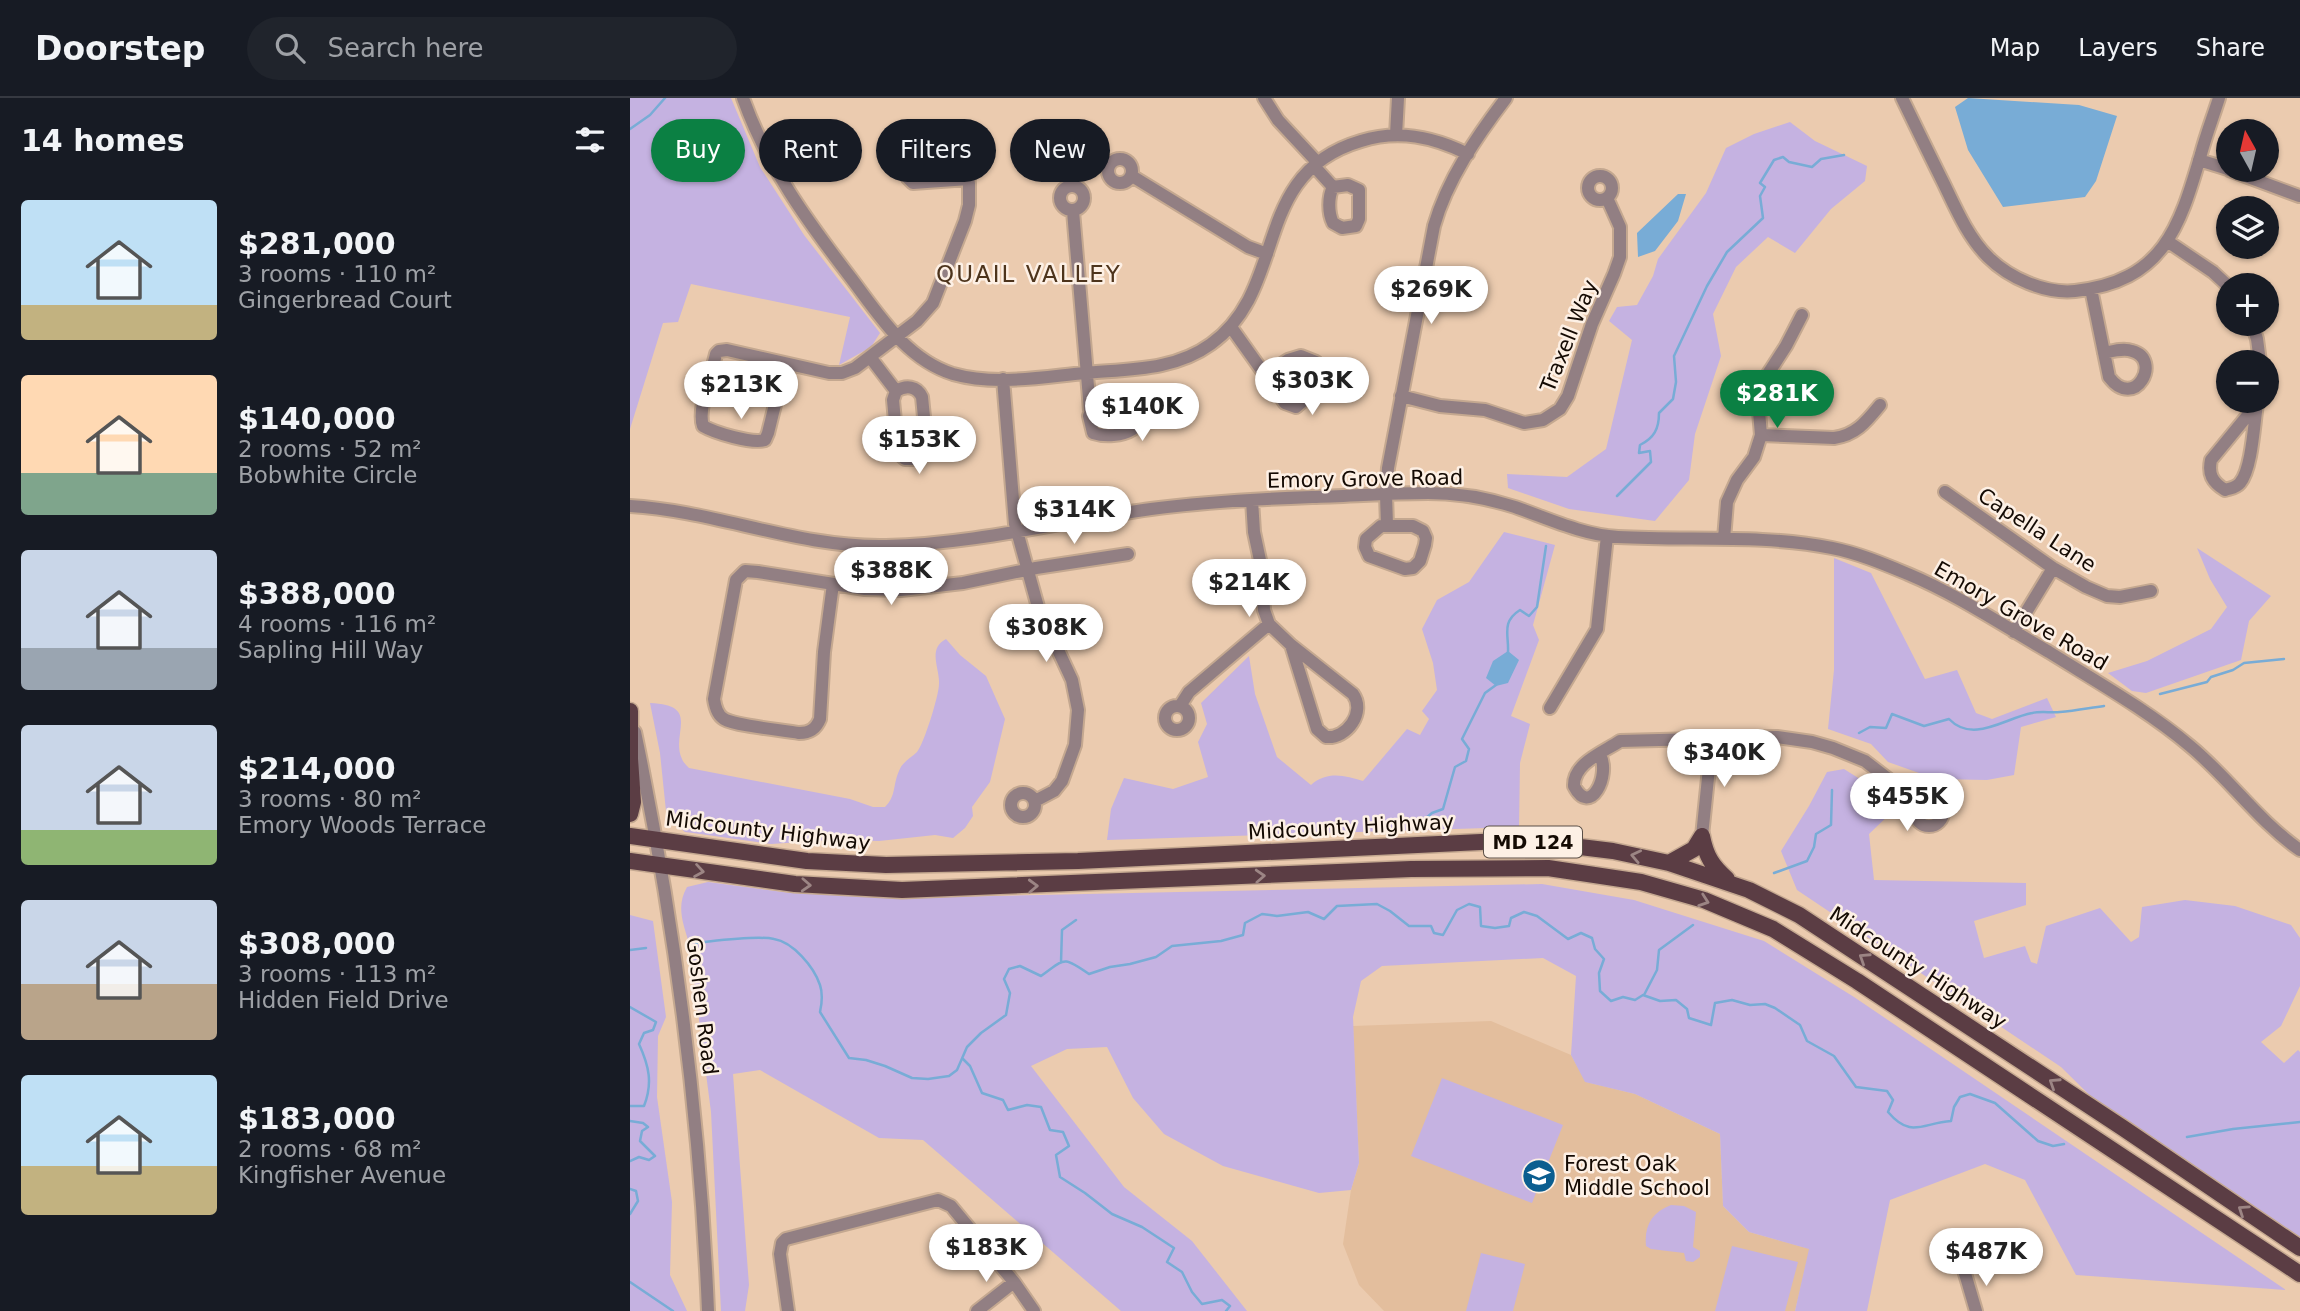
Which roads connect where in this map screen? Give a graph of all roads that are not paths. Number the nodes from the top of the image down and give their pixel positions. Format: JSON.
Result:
{"nodes":[{"id":1,"x":743,"y":98,"type":"edge"},
{"id":2,"x":1264,"y":98,"type":"edge"},
{"id":3,"x":1398,"y":98,"type":"edge"},
{"id":4,"x":1506,"y":98,"type":"edge"},
{"id":5,"x":1902,"y":98,"type":"edge"},
{"id":6,"x":2219,"y":98,"type":"edge"},
{"id":7,"x":1396,"y":135,"type":"junction"},
{"id":8,"x":1468,"y":155,"type":"junction"},
{"id":9,"x":2199,"y":160,"type":"junction"},
{"id":10,"x":1316,"y":165,"type":"junction"},
{"id":11,"x":2216,"y":165,"type":"edge"},
{"id":12,"x":1132,"y":176,"type":"dead end"},
{"id":13,"x":968,"y":179,"type":"joint"},
{"id":14,"x":968,"y":182,"type":"edge"},
{"id":15,"x":2262,"y":182,"type":"edge"},
{"id":16,"x":1333,"y":187,"type":"dead end"},
{"id":17,"x":2299,"y":196,"type":"edge"},
{"id":18,"x":1607,"y":198,"type":"dead end"},
{"id":19,"x":1073,"y":211,"type":"dead end"},
{"id":20,"x":2167,"y":241,"type":"junction"},
{"id":21,"x":1267,"y":254,"type":"junction"},
{"id":22,"x":2216,"y":275,"type":"edge"},
{"id":23,"x":2091,"y":289,"type":"junction"},
{"id":24,"x":1802,"y":315,"type":"dead end"},
{"id":25,"x":1231,"y":327,"type":"junction"},
{"id":26,"x":897,"y":335,"type":"junction"},
{"id":27,"x":2104,"y":353,"type":"dead end"},
{"id":28,"x":870,"y":357,"type":"junction"},
{"id":29,"x":785,"y":363,"type":"junction"},
{"id":30,"x":1087,"y":373,"type":"junction"},
{"id":31,"x":1265,"y":375,"type":"junction"},
{"id":32,"x":1003,"y":379,"type":"junction"},
{"id":33,"x":896,"y":391,"type":"junction"},
{"id":34,"x":1401,"y":396,"type":"junction"},
{"id":35,"x":2257,"y":403,"type":"edge"},
{"id":36,"x":1880,"y":405,"type":"dead end"},
{"id":37,"x":1090,"y":410,"type":"dead end"},
{"id":38,"x":1761,"y":435,"type":"junction"},
{"id":39,"x":1945,"y":492,"type":"dead end"},
{"id":40,"x":1386,"y":494,"type":"junction"},
{"id":41,"x":1252,"y":500,"type":"junction"},
{"id":42,"x":630,"y":506,"type":"edge"},
{"id":43,"x":1387,"y":526,"type":"junction"},
{"id":44,"x":1016,"y":530,"type":"junction"},
{"id":45,"x":1607,"y":536,"type":"junction"},
{"id":46,"x":1724,"y":539,"type":"junction"},
{"id":47,"x":1128,"y":554,"type":"dead end"},
{"id":48,"x":2053,"y":568,"type":"junction"},
{"id":49,"x":1027,"y":570,"type":"junction"},
{"id":50,"x":833,"y":584,"type":"junction"},
{"id":51,"x":2151,"y":591,"type":"dead end"},
{"id":52,"x":1269,"y":624,"type":"junction"},
{"id":53,"x":2014,"y":632,"type":"junction"},
{"id":54,"x":1291,"y":645,"type":"junction"},
{"id":55,"x":1180,"y":706,"type":"dead end"},
{"id":56,"x":1550,"y":708,"type":"dead end"},
{"id":57,"x":630,"y":711,"type":"edge"},
{"id":58,"x":1712,"y":739,"type":"junction"},
{"id":59,"x":1600,"y":755,"type":"dead end"},
{"id":60,"x":1035,"y":801,"type":"dead end"},
{"id":61,"x":1918,"y":802,"type":"dead end"},
{"id":62,"x":630,"y":814,"type":"edge"},
{"id":63,"x":630,"y":836,"type":"edge"},
{"id":64,"x":1702,"y":836,"type":"junction"},
{"id":65,"x":656,"y":840,"type":"junction"},
{"id":66,"x":2300,"y":850,"type":"edge"},
{"id":67,"x":630,"y":861,"type":"edge"},
{"id":68,"x":1670,"y":863,"type":"junction"},
{"id":69,"x":661,"y":865,"type":"junction"},
{"id":70,"x":1731,"y":883,"type":"junction"},
{"id":71,"x":2300,"y":1248,"type":"edge"},
{"id":72,"x":1971,"y":1260,"type":"dead end"},
{"id":73,"x":2300,"y":1274,"type":"edge"},
{"id":74,"x":1014,"y":1282,"type":"junction"},
{"id":75,"x":708,"y":1311,"type":"edge"},
{"id":76,"x":788,"y":1311,"type":"edge"},
{"id":77,"x":977,"y":1311,"type":"edge"},
{"id":78,"x":1034,"y":1311,"type":"edge"},
{"id":79,"x":1976,"y":1311,"type":"edge"}],
"edges":[{"from":1,"to":26,"type":"street"},
{"from":2,"to":10,"type":"street"},
{"from":3,"to":7,"type":"street"},
{"from":4,"to":8,"type":"street"},
{"from":5,"to":23,"type":"street"},
{"from":6,"to":9,"type":"street"},
{"from":7,"to":8,"type":"street"},
{"from":7,"to":10,"type":"street"},
{"from":8,"to":34,"type":"street"},
{"from":9,"to":11,"type":"street"},
{"from":9,"to":20,"type":"street"},
{"from":10,"to":16,"type":"street"},
{"from":10,"to":21,"type":"street"},
{"from":12,"to":21,"type":"street"},
{"from":13,"to":13,"type":"street"},
{"from":14,"to":26,"type":"street"},
{"from":15,"to":17,"type":"street"},
{"from":18,"to":34,"type":"street","name":"Traxell Way"},
{"from":19,"to":30,"type":"street"},
{"from":20,"to":22,"type":"street"},
{"from":20,"to":23,"type":"street"},
{"from":21,"to":25,"type":"street"},
{"from":23,"to":27,"type":"street"},
{"from":24,"to":38,"type":"street"},
{"from":25,"to":30,"type":"street"},
{"from":25,"to":31,"type":"street"},
{"from":26,"to":28,"type":"street"},
{"from":26,"to":32,"type":"street"},
{"from":28,"to":29,"type":"street"},
{"from":28,"to":33,"type":"street"},
{"from":29,"to":29,"type":"street"},
{"from":30,"to":32,"type":"street"},
{"from":30,"to":37,"type":"street"},
{"from":31,"to":31,"type":"street"},
{"from":32,"to":44,"type":"street"},
{"from":33,"to":33,"type":"street"},
{"from":34,"to":40,"type":"street"},
{"from":35,"to":35,"type":"street"},
{"from":36,"to":38,"type":"street"},
{"from":38,"to":46,"type":"street"},
{"from":39,"to":48,"type":"street","name":"Capella Lane"},
{"from":40,"to":41,"type":"street","name":"Emory Grove Road"},
{"from":40,"to":43,"type":"street"},
{"from":40,"to":45,"type":"street","name":"Emory Grove Road"},
{"from":41,"to":44,"type":"street","name":"Emory Grove Road"},
{"from":41,"to":52,"type":"street"},
{"from":42,"to":44,"type":"street","name":"Emory Grove Road"},
{"from":43,"to":43,"type":"street"},
{"from":44,"to":49,"type":"street"},
{"from":45,"to":46,"type":"street","name":"Emory Grove Road"},
{"from":45,"to":56,"type":"street"},
{"from":46,"to":53,"type":"street","name":"Emory Grove Road"},
{"from":47,"to":49,"type":"street"},
{"from":48,"to":51,"type":"street","name":"Capella Lane"},
{"from":48,"to":53,"type":"street"},
{"from":49,"to":50,"type":"street"},
{"from":49,"to":60,"type":"street"},
{"from":50,"to":50,"type":"street"},
{"from":52,"to":54,"type":"street"},
{"from":52,"to":55,"type":"street"},
{"from":53,"to":66,"type":"street","name":"Emory Grove Road"},
{"from":54,"to":54,"type":"street"},
{"from":57,"to":62,"type":"main road"},
{"from":57,"to":65,"type":"street","name":"Goshen Road"},
{"from":58,"to":59,"type":"street"},
{"from":58,"to":61,"type":"street"},
{"from":58,"to":64,"type":"street"},
{"from":63,"to":65,"type":"main road","name":"Midcounty Highway","number":"MD 124"},
{"from":64,"to":68,"type":"main road"},
{"from":64,"to":70,"type":"main road"},
{"from":68,"to":65,"type":"main road","name":"Midcounty Highway","number":"MD 124","one_way":true},
{"from":65,"to":69,"type":"street","name":"Goshen Road"},
{"from":67,"to":69,"type":"main road","name":"Midcounty Highway","number":"MD 124"},
{"from":68,"to":70,"type":"main road","name":"Midcounty Highway","number":"MD 124"},
{"from":69,"to":73,"type":"main road","name":"Midcounty Highway","number":"MD 124","one_way":true},
{"from":69,"to":75,"type":"street","name":"Goshen Road"},
{"from":71,"to":70,"type":"main road","name":"Midcounty Highway","number":"MD 124","one_way":true},
{"from":72,"to":79,"type":"street"},
{"from":74,"to":76,"type":"street"},
{"from":74,"to":77,"type":"street"},
{"from":74,"to":78,"type":"street"}]}
